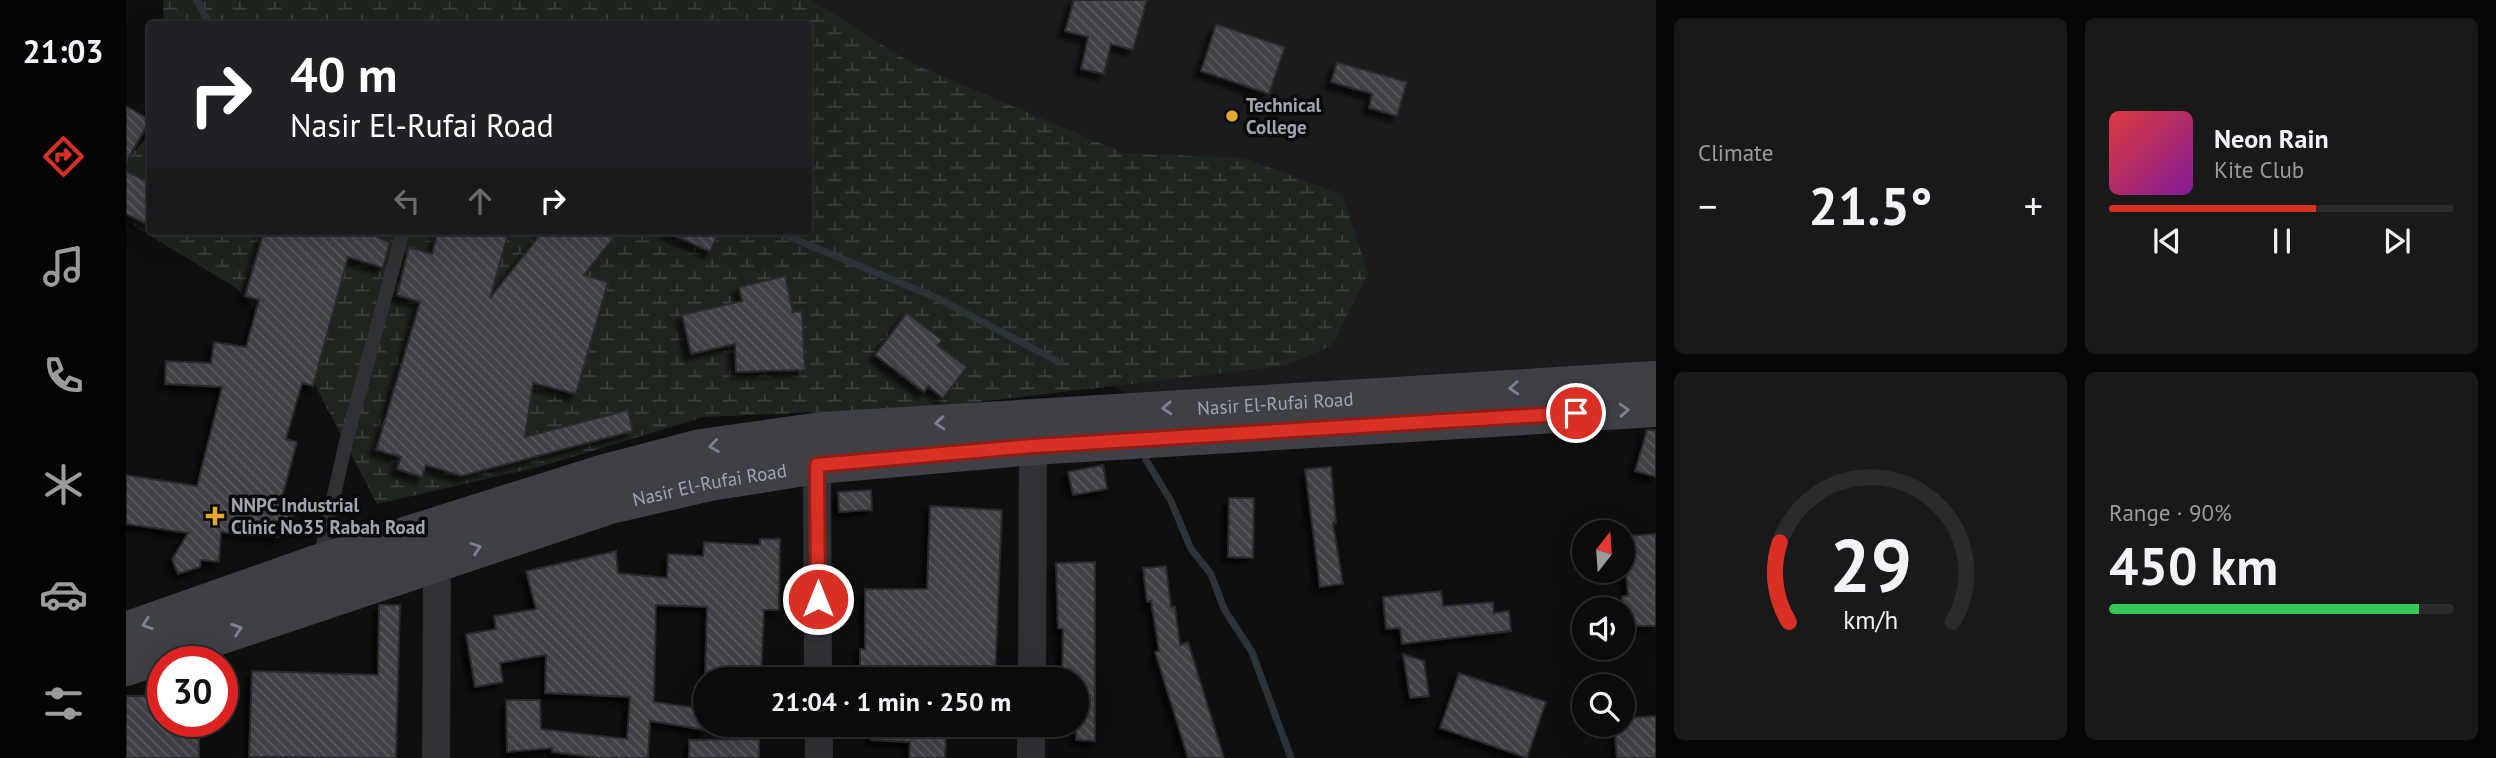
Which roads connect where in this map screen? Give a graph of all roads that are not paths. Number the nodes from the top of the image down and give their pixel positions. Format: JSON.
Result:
{"nodes":[{"id":1,"x":402,"y":235,"type":"edge"},
{"id":2,"x":1656,"y":380,"type":"edge"},
{"id":3,"x":1656,"y":408,"type":"edge"},
{"id":4,"x":1310,"y":414,"type":"junction"},
{"id":5,"x":1033,"y":446,"type":"junction"},
{"id":6,"x":817,"y":465,"type":"junction"},
{"id":7,"x":437,"y":561,"type":"junction"},
{"id":8,"x":319,"y":563,"type":"junction"},
{"id":9,"x":126,"y":631,"type":"edge"},
{"id":10,"x":126,"y":667,"type":"edge"},
{"id":11,"x":818,"y":667,"type":"edge"},
{"id":12,"x":1031,"y":667,"type":"edge"},
{"id":13,"x":818,"y":737,"type":"edge"},
{"id":14,"x":1031,"y":737,"type":"edge"},
{"id":15,"x":436,"y":758,"type":"edge"},
{"id":16,"x":819,"y":758,"type":"edge"},
{"id":17,"x":1031,"y":758,"type":"edge"}],
"edges":[{"from":1,"to":8,"type":"lane"},
{"from":2,"to":4,"type":"main road","name":"Nasir El-Rufai Road","one_way":true},
{"from":4,"to":3,"type":"main road","name":"Nasir El-Rufai Road","one_way":true},
{"from":4,"to":5,"type":"main road","name":"Nasir El-Rufai Road"},
{"from":4,"to":8,"type":"main road","name":"Nasir El-Rufai Road","one_way":true},
{"from":5,"to":6,"type":"main road","name":"Nasir El-Rufai Road"},
{"from":5,"to":12,"type":"street"},
{"from":7,"to":6,"type":"main road","name":"Nasir El-Rufai Road","one_way":true},
{"from":6,"to":11,"type":"street"},
{"from":10,"to":7,"type":"main road","name":"Nasir El-Rufai Road","one_way":true},
{"from":7,"to":15,"type":"street"},
{"from":8,"to":9,"type":"main road","name":"Nasir El-Rufai Road","one_way":true},
{"from":13,"to":16,"type":"street"},
{"from":14,"to":17,"type":"street"}]}
